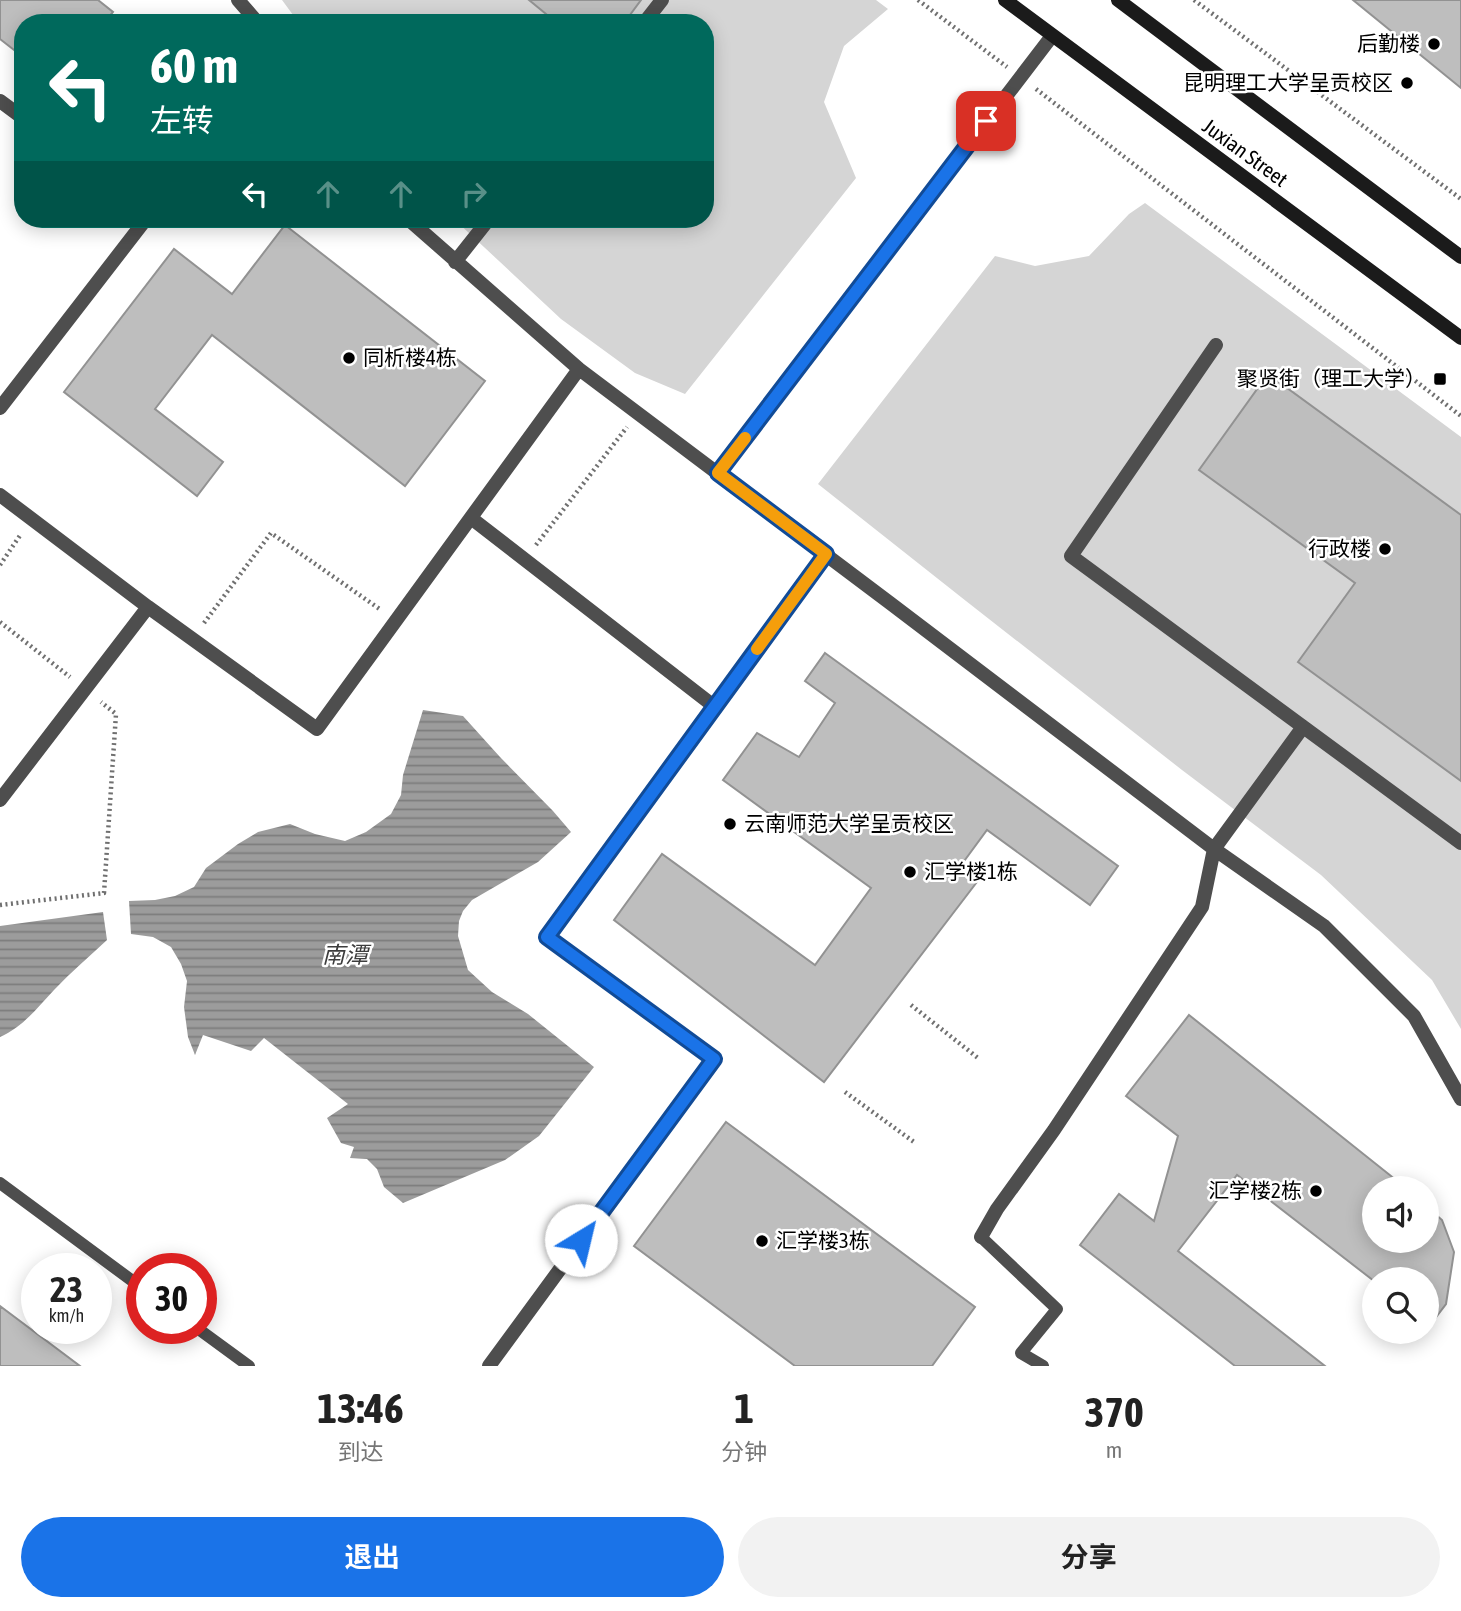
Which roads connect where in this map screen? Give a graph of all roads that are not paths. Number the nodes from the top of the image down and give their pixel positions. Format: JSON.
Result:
{"nodes":[{"id":1,"x":238,"y":0,"type":"edge"},
{"id":2,"x":662,"y":0,"type":"edge"},
{"id":3,"x":1005,"y":0,"type":"edge"},
{"id":4,"x":1118,"y":0,"type":"edge"},
{"id":5,"x":250,"y":14,"type":"edge"},
{"id":6,"x":651,"y":14,"type":"edge"},
{"id":7,"x":1052,"y":36,"type":"junction"},
{"id":8,"x":139,"y":228,"type":"edge"},
{"id":9,"x":418,"y":228,"type":"edge"},
{"id":10,"x":482,"y":228,"type":"edge"},
{"id":11,"x":1461,"y":257,"type":"edge"},
{"id":12,"x":455,"y":262,"type":"junction"},
{"id":13,"x":1461,"y":338,"type":"edge"},
{"id":14,"x":1216,"y":345,"type":"dead end"},
{"id":15,"x":579,"y":369,"type":"junction"},
{"id":16,"x":0,"y":408,"type":"edge"},
{"id":17,"x":718,"y":473,"type":"junction"},
{"id":18,"x":0,"y":495,"type":"edge"},
{"id":19,"x":471,"y":518,"type":"junction"},
{"id":20,"x":826,"y":554,"type":"junction"},
{"id":21,"x":149,"y":607,"type":"junction"},
{"id":22,"x":715,"y":707,"type":"junction"},
{"id":23,"x":1303,"y":727,"type":"junction"},
{"id":24,"x":0,"y":800,"type":"edge"},
{"id":25,"x":1461,"y":843,"type":"edge"},
{"id":26,"x":1214,"y":849,"type":"junction"},
{"id":27,"x":1461,"y":1099,"type":"edge"},
{"id":28,"x":0,"y":1183,"type":"edge"},
{"id":29,"x":981,"y":1237,"type":"joint"},
{"id":30,"x":126,"y":1275,"type":"edge"},
{"id":31,"x":217,"y":1343,"type":"edge"},
{"id":32,"x":249,"y":1366,"type":"edge"},
{"id":33,"x":489,"y":1366,"type":"edge"},
{"id":34,"x":1043,"y":1366,"type":"edge"}],
"edges":[{"from":1,"to":5,"type":"street"},
{"from":2,"to":6,"type":"street"},
{"from":3,"to":7,"type":"main road","name":"Juxian Street"},
{"from":4,"to":11,"type":"main road"},
{"from":7,"to":13,"type":"main road","name":"Juxian Street"},
{"from":7,"to":17,"type":"street"},
{"from":8,"to":16,"type":"street"},
{"from":9,"to":12,"type":"street"},
{"from":10,"to":12,"type":"street"},
{"from":12,"to":15,"type":"street"},
{"from":14,"to":23,"type":"street"},
{"from":15,"to":17,"type":"street"},
{"from":15,"to":19,"type":"street"},
{"from":17,"to":20,"type":"street"},
{"from":18,"to":21,"type":"street"},
{"from":19,"to":21,"type":"street"},
{"from":19,"to":22,"type":"street"},
{"from":20,"to":22,"type":"street"},
{"from":20,"to":26,"type":"street"},
{"from":21,"to":24,"type":"street"},
{"from":22,"to":33,"type":"street"},
{"from":23,"to":25,"type":"street"},
{"from":23,"to":26,"type":"street"},
{"from":26,"to":27,"type":"street"},
{"from":26,"to":29,"type":"street"},
{"from":28,"to":30,"type":"lane"},
{"from":29,"to":34,"type":"lane"},
{"from":31,"to":32,"type":"lane"}]}
